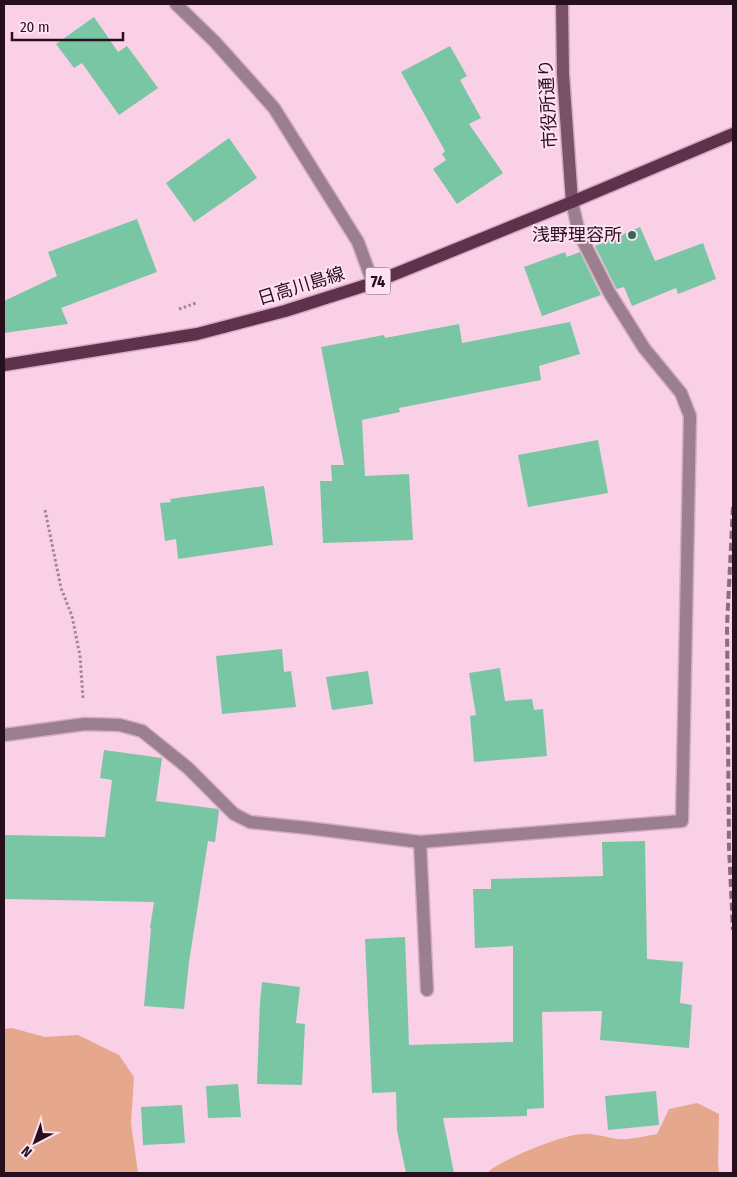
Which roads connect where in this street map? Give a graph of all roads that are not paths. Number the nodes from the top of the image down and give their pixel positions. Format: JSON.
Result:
{"nodes":[{"id":1,"x":176,"y":4,"type":"edge"},
{"id":2,"x":562,"y":4,"type":"edge"},
{"id":3,"x":733,"y":134,"type":"edge"},
{"id":4,"x":572,"y":202,"type":"junction"},
{"id":5,"x":374,"y":283,"type":"junction"},
{"id":6,"x":4,"y":365,"type":"edge"},
{"id":7,"x":4,"y":734,"type":"edge"},
{"id":8,"x":420,"y":842,"type":"junction"},
{"id":9,"x":427,"y":990,"type":"dead end"}],
"edges":[{"from":1,"to":5,"type":"street"},
{"from":2,"to":4,"type":"street","name":"市役所通り"},
{"from":3,"to":4,"type":"main road","name":"日高川島線","number":"74"},
{"from":4,"to":5,"type":"main road","name":"日高川島線","number":"74"},
{"from":4,"to":8,"type":"street"},
{"from":5,"to":6,"type":"main road","name":"日高川島線","number":"74"},
{"from":7,"to":8,"type":"street"},
{"from":8,"to":9,"type":"street"}]}
